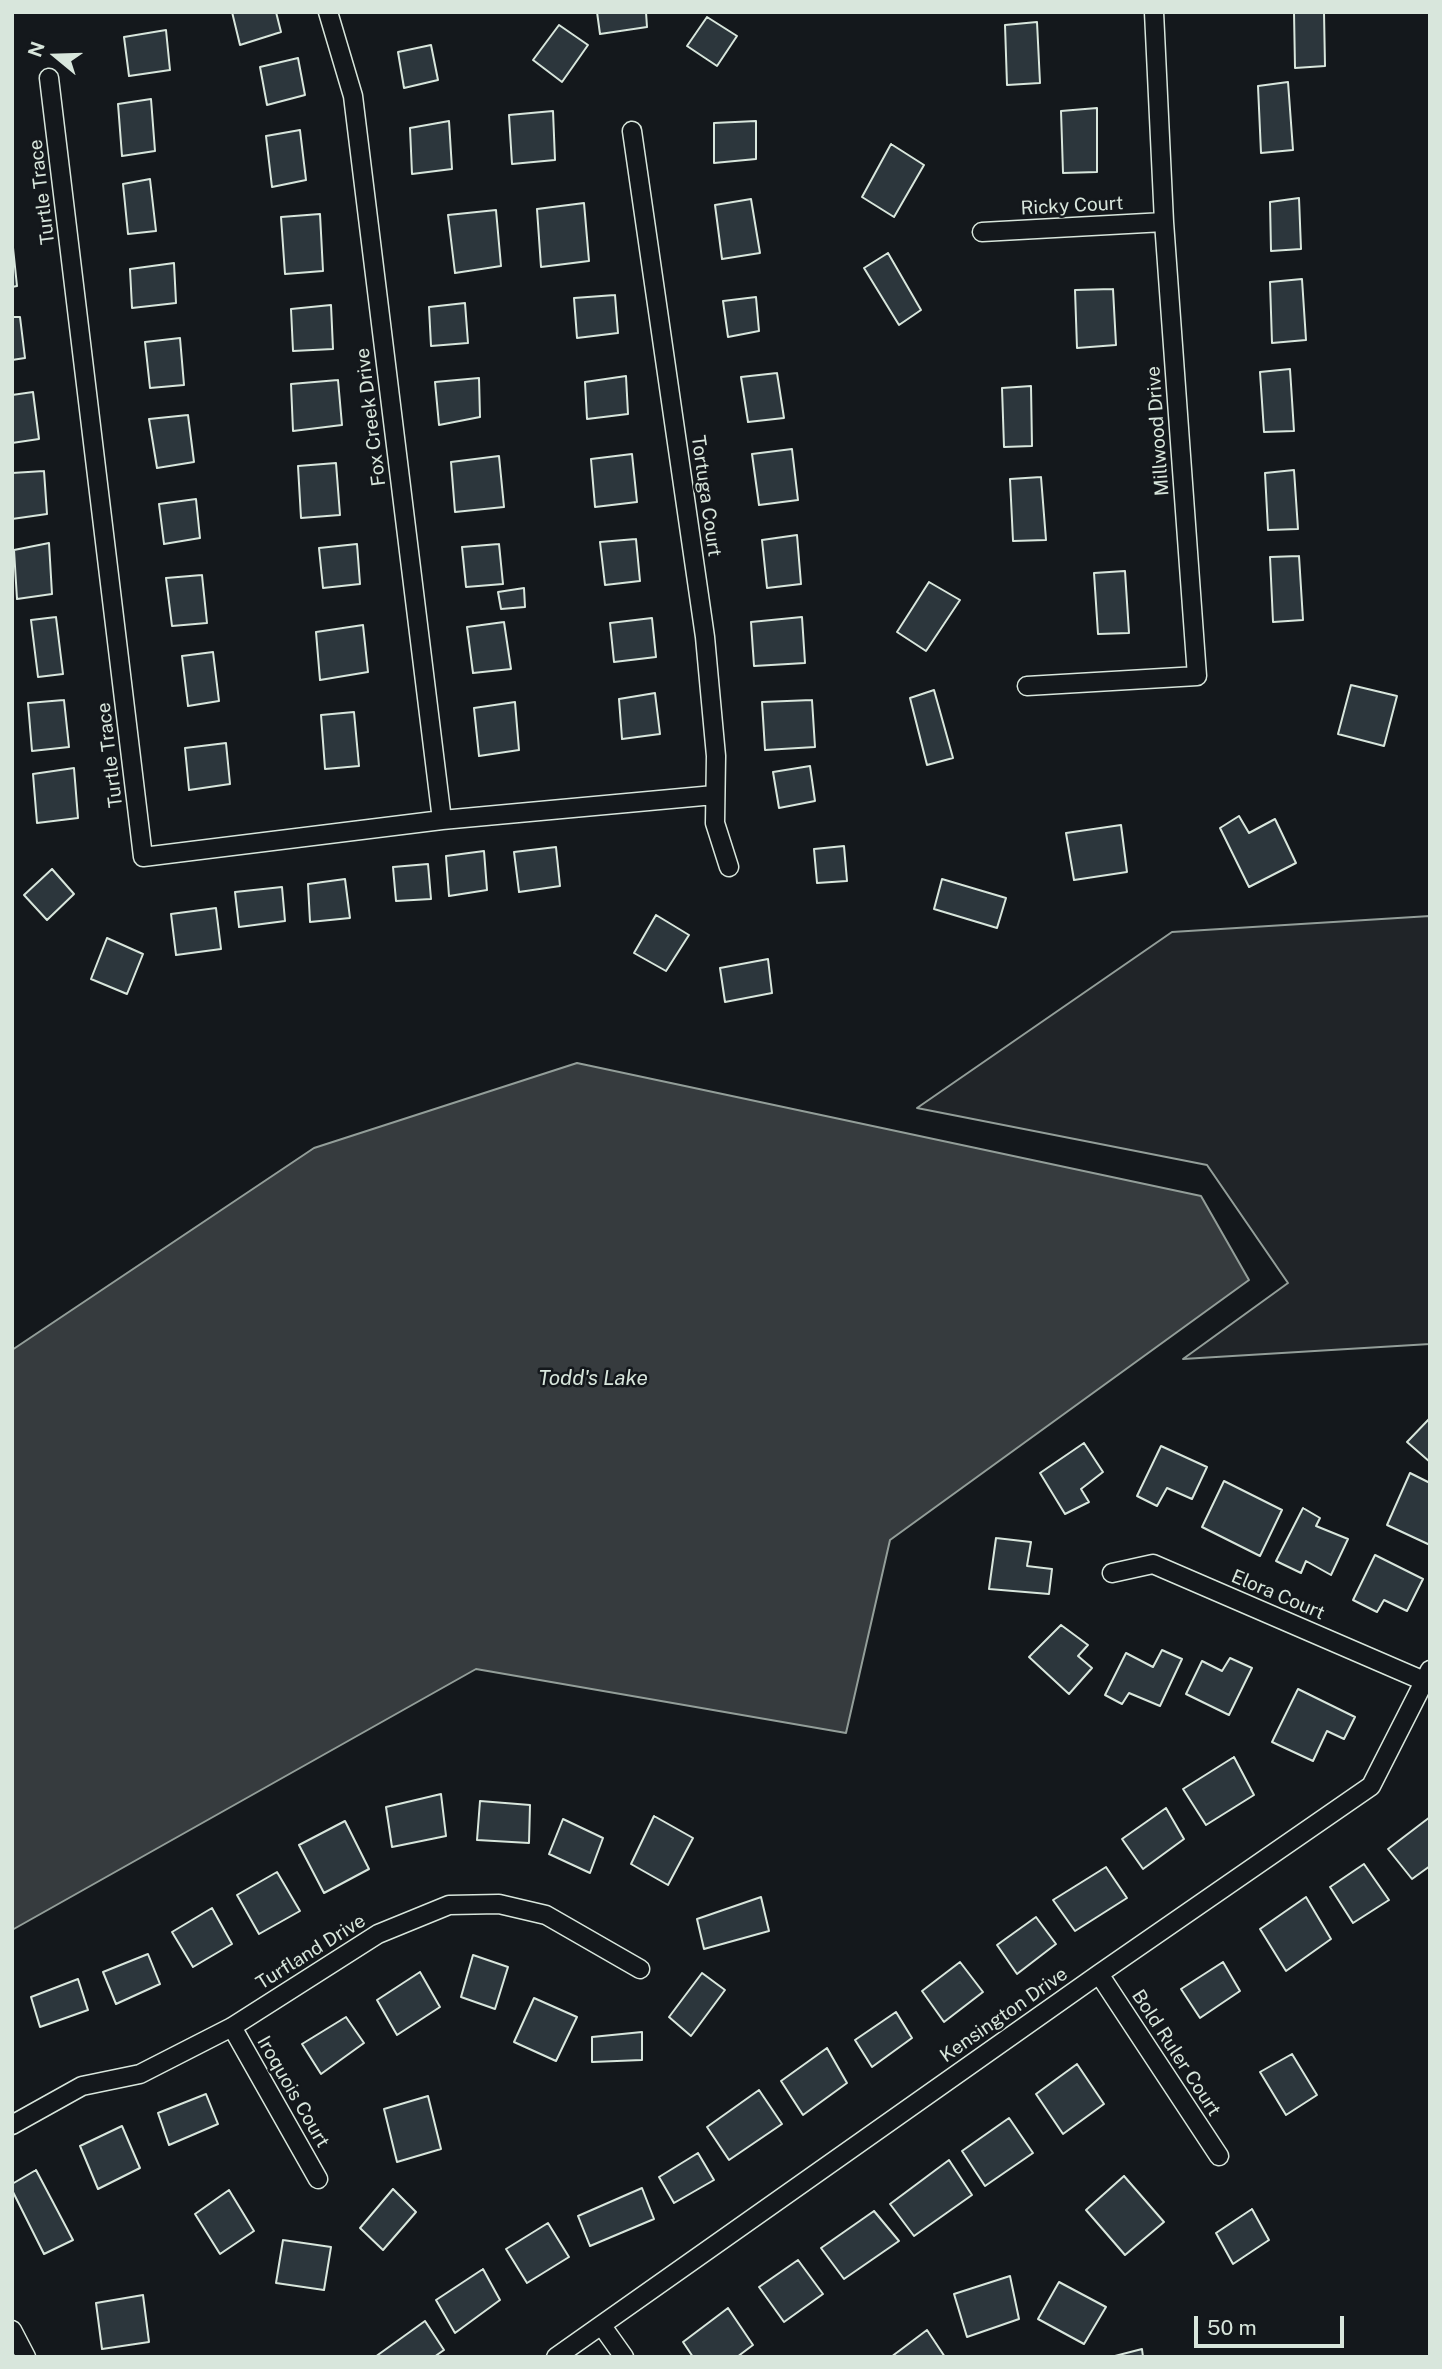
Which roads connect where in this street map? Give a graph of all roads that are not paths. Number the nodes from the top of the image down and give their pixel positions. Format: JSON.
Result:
{"nodes":[{"id":1,"x":328,"y":12,"type":"edge"},
{"id":2,"x":1154,"y":12,"type":"edge"},
{"id":3,"x":50,"y":78,"type":"dead end"},
{"id":4,"x":632,"y":131,"type":"dead end"},
{"id":5,"x":1164,"y":222,"type":"junction"},
{"id":6,"x":982,"y":232,"type":"dead end"},
{"id":7,"x":1027,"y":686,"type":"dead end"},
{"id":8,"x":714,"y":795,"type":"junction"},
{"id":9,"x":442,"y":820,"type":"junction"},
{"id":10,"x":729,"y":867,"type":"dead end"},
{"id":11,"x":1112,"y":1573,"type":"dead end"},
{"id":12,"x":1427,"y":1675,"type":"edge"},
{"id":13,"x":640,"y":1969,"type":"dead end"},
{"id":14,"x":1098,"y":1974,"type":"junction"},
{"id":15,"x":232,"y":2027,"type":"junction"},
{"id":16,"x":12,"y":2125,"type":"edge"},
{"id":17,"x":1219,"y":2156,"type":"dead end"},
{"id":18,"x":318,"y":2179,"type":"dead end"},
{"id":19,"x":602,"y":2326,"type":"junction"},
{"id":20,"x":12,"y":2330,"type":"edge"},
{"id":21,"x":26,"y":2357,"type":"edge"},
{"id":22,"x":556,"y":2357,"type":"edge"},
{"id":23,"x":624,"y":2357,"type":"edge"}],
"edges":[{"from":1,"to":9,"type":"street","name":"Fox Creek Drive"},
{"from":2,"to":5,"type":"street","name":"Millwood Drive"},
{"from":3,"to":9,"type":"street","name":"Turtle Trace"},
{"from":4,"to":8,"type":"street","name":"Tortuga Court"},
{"from":5,"to":6,"type":"street","name":"Ricky Court"},
{"from":5,"to":7,"type":"street","name":"Millwood Drive"},
{"from":8,"to":9,"type":"street","name":"Turtle Trace"},
{"from":8,"to":10,"type":"street","name":"Tortuga Court"},
{"from":11,"to":12,"type":"street","name":"Elora Court"},
{"from":12,"to":14,"type":"street","name":"Kensington Drive"},
{"from":13,"to":15,"type":"street","name":"Turfland Drive"},
{"from":14,"to":17,"type":"street","name":"Bold Ruler Court"},
{"from":14,"to":19,"type":"street","name":"Kensington Drive"},
{"from":15,"to":16,"type":"street","name":"Turfland Drive"},
{"from":15,"to":18,"type":"street","name":"Iroquois Court"},
{"from":19,"to":22,"type":"street","name":"Kensington Drive"},
{"from":19,"to":23,"type":"street"},
{"from":20,"to":21,"type":"street"}]}
